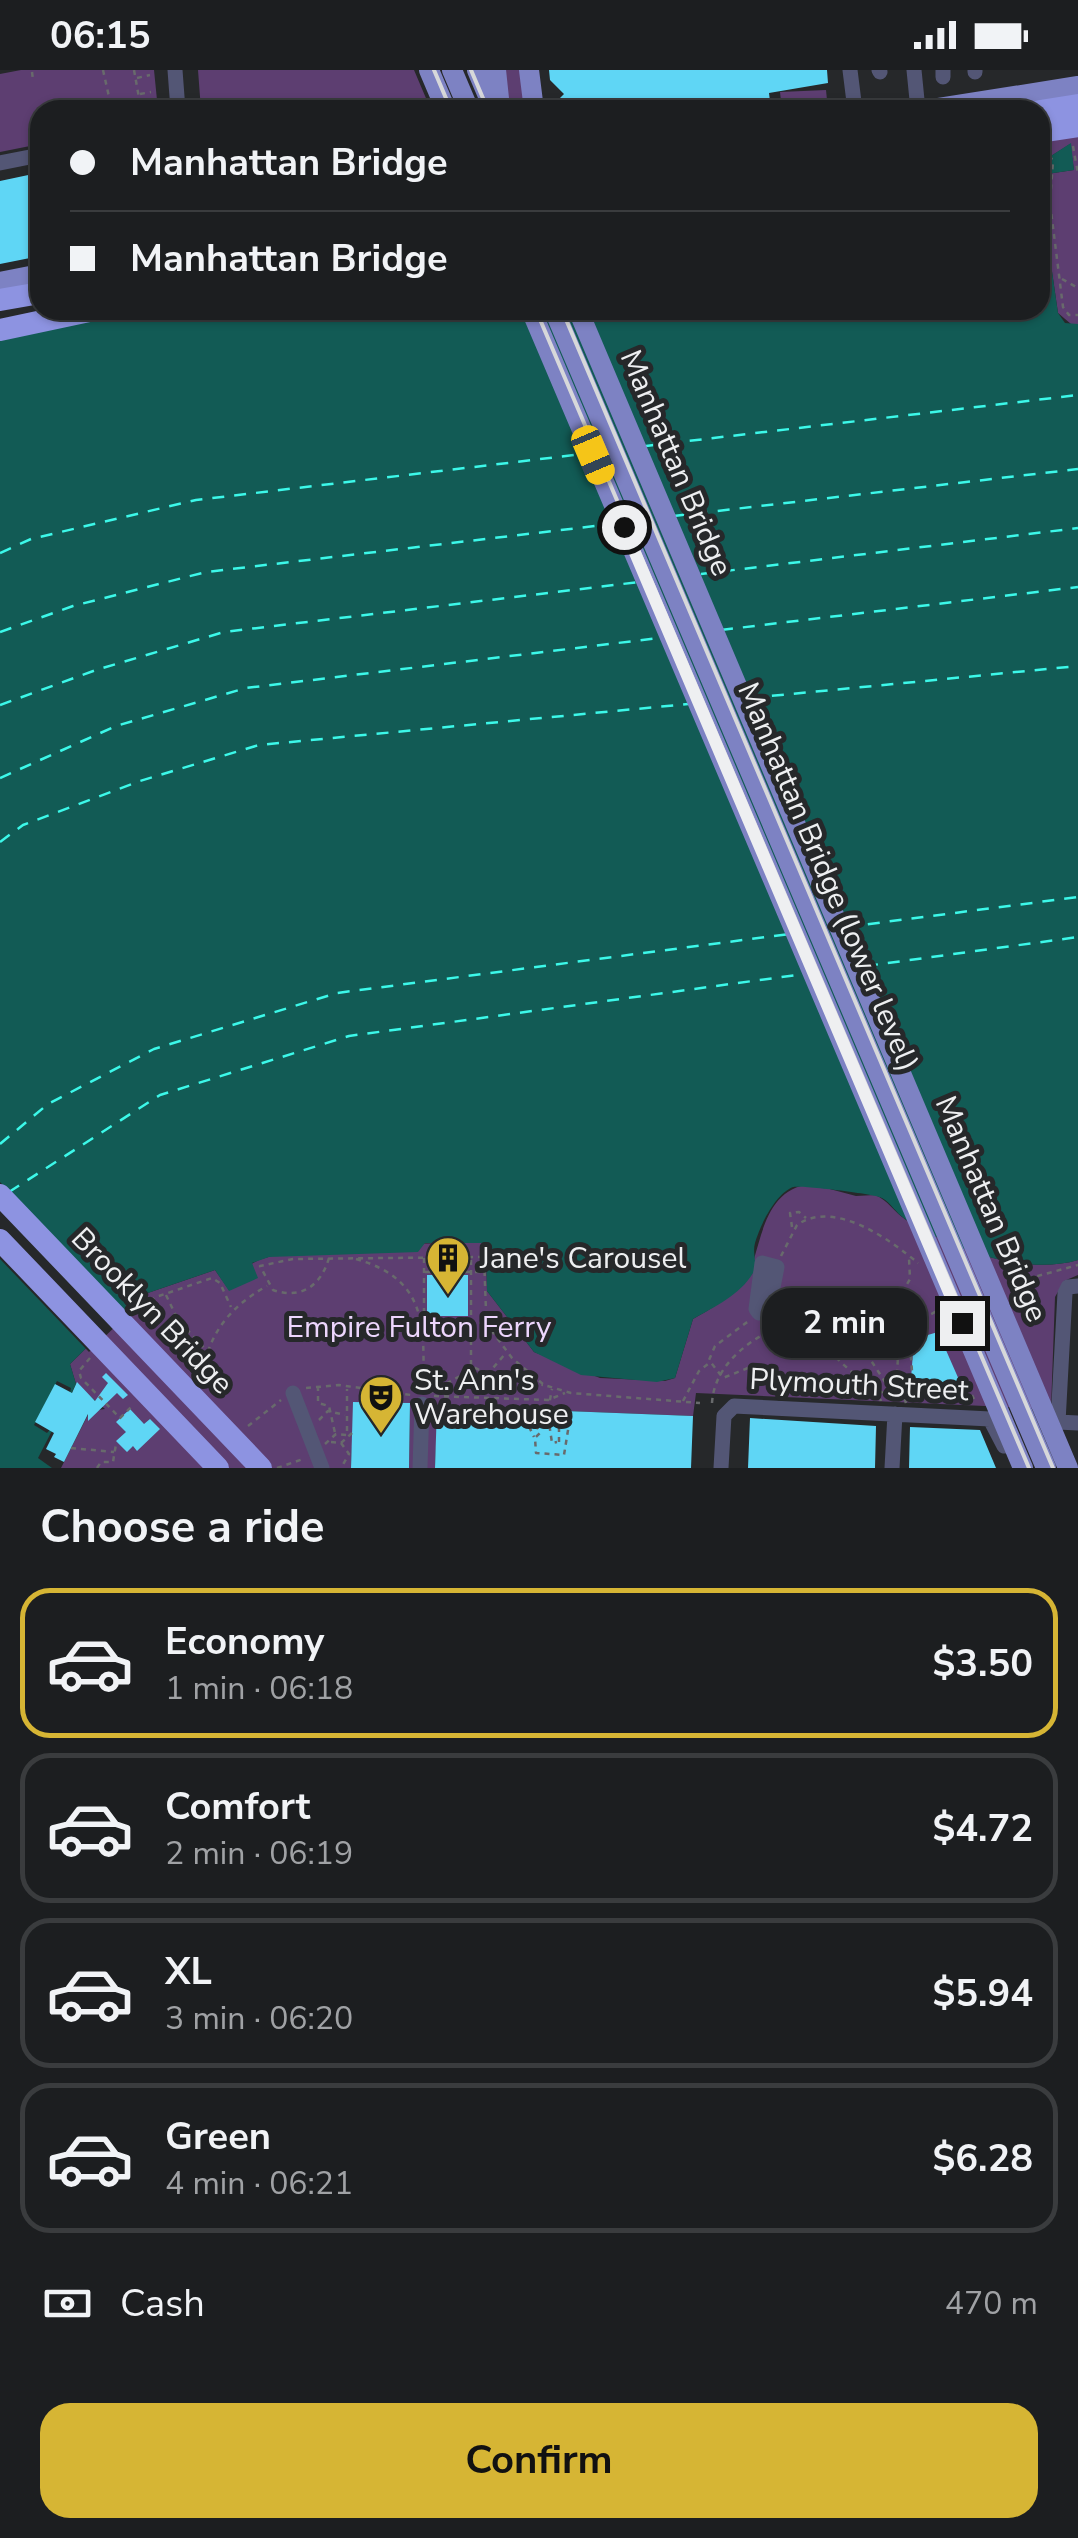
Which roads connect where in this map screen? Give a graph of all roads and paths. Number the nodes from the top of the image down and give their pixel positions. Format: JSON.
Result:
{"nodes":[{"id":1,"x":104,"y":70,"type":"edge"},
{"id":2,"x":134,"y":70,"type":"edge"},
{"id":3,"x":175,"y":70,"type":"edge"},
{"id":4,"x":429,"y":70,"type":"edge"},
{"id":5,"x":452,"y":70,"type":"edge"},
{"id":6,"x":477,"y":70,"type":"edge"},
{"id":7,"x":496,"y":70,"type":"edge"},
{"id":8,"x":529,"y":70,"type":"edge"},
{"id":9,"x":850,"y":70,"type":"edge"},
{"id":10,"x":914,"y":70,"type":"edge"},
{"id":11,"x":32,"y":72,"type":"dead end"},
{"id":12,"x":150,"y":75,"type":"dead end"},
{"id":13,"x":136,"y":78,"type":"junction"},
{"id":14,"x":33,"y":80,"type":"dead end"},
{"id":15,"x":1078,"y":86,"type":"edge"},
{"id":16,"x":151,"y":92,"type":"dead end"},
{"id":17,"x":139,"y":94,"type":"junction"},
{"id":18,"x":110,"y":100,"type":"edge"},
{"id":19,"x":140,"y":100,"type":"edge"},
{"id":20,"x":177,"y":100,"type":"edge"},
{"id":21,"x":442,"y":100,"type":"edge"},
{"id":22,"x":465,"y":100,"type":"edge"},
{"id":23,"x":492,"y":100,"type":"edge"},
{"id":24,"x":497,"y":100,"type":"edge"},
{"id":25,"x":533,"y":100,"type":"edge"},
{"id":26,"x":854,"y":100,"type":"edge"},
{"id":27,"x":917,"y":100,"type":"edge"},
{"id":28,"x":989,"y":100,"type":"edge"},
{"id":29,"x":1078,"y":105,"type":"edge"},
{"id":30,"x":1050,"y":109,"type":"edge"},
{"id":31,"x":1075,"y":132,"type":"edge"},
{"id":32,"x":1050,"y":137,"type":"edge"},
{"id":33,"x":1050,"y":155,"type":"edge"},
{"id":34,"x":30,"y":157,"type":"edge"},
{"id":35,"x":0,"y":163,"type":"edge"},
{"id":36,"x":1078,"y":174,"type":"edge"},
{"id":37,"x":1050,"y":203,"type":"edge"},
{"id":38,"x":1050,"y":203,"type":"edge"},
{"id":39,"x":30,"y":276,"type":"edge"},
{"id":40,"x":1060,"y":278,"type":"junction"},
{"id":41,"x":0,"y":282,"type":"edge"},
{"id":42,"x":1078,"y":288,"type":"edge"},
{"id":43,"x":30,"y":295,"type":"edge"},
{"id":44,"x":0,"y":300,"type":"edge"},
{"id":45,"x":30,"y":310,"type":"edge"},
{"id":46,"x":1078,"y":315,"type":"edge"},
{"id":47,"x":0,"y":316,"type":"edge"},
{"id":48,"x":47,"y":320,"type":"edge"},
{"id":49,"x":535,"y":320,"type":"edge"},
{"id":50,"x":558,"y":320,"type":"edge"},
{"id":51,"x":582,"y":320,"type":"edge"},
{"id":52,"x":0,"y":330,"type":"edge"},
{"id":53,"x":0,"y":1196,"type":"edge"},
{"id":54,"x":806,"y":1218,"type":"junction"},
{"id":55,"x":794,"y":1228,"type":"junction"},
{"id":56,"x":0,"y":1240,"type":"edge"},
{"id":57,"x":909,"y":1256,"type":"junction"},
{"id":58,"x":471,"y":1257,"type":"junction"},
{"id":59,"x":329,"y":1258,"type":"junction"},
{"id":60,"x":351,"y":1258,"type":"junction"},
{"id":61,"x":424,"y":1258,"type":"junction"},
{"id":62,"x":1078,"y":1266,"type":"edge"},
{"id":63,"x":780,"y":1267,"type":"dead end"},
{"id":64,"x":924,"y":1269,"type":"dead end"},
{"id":65,"x":424,"y":1272,"type":"junction"},
{"id":66,"x":471,"y":1272,"type":"junction"},
{"id":67,"x":484,"y":1272,"type":"junction"},
{"id":68,"x":269,"y":1286,"type":"junction"},
{"id":69,"x":1073,"y":1286,"type":"edge"},
{"id":70,"x":1004,"y":1292,"type":"dead end"},
{"id":71,"x":165,"y":1294,"type":"junction"},
{"id":72,"x":899,"y":1298,"type":"junction"},
{"id":73,"x":940,"y":1305,"type":"dead end"},
{"id":74,"x":232,"y":1308,"type":"junction"},
{"id":75,"x":756,"y":1311,"type":"dead end"},
{"id":76,"x":430,"y":1316,"type":"dead end"},
{"id":77,"x":466,"y":1316,"type":"dead end"},
{"id":78,"x":130,"y":1318,"type":"dead end"},
{"id":79,"x":921,"y":1320,"type":"junction"},
{"id":80,"x":427,"y":1323,"type":"junction"},
{"id":81,"x":469,"y":1323,"type":"junction"},
{"id":82,"x":488,"y":1323,"type":"junction"},
{"id":83,"x":926,"y":1335,"type":"dead end"},
{"id":84,"x":198,"y":1342,"type":"junction"},
{"id":85,"x":208,"y":1352,"type":"junction"},
{"id":86,"x":506,"y":1352,"type":"junction"},
{"id":87,"x":898,"y":1354,"type":"junction"},
{"id":88,"x":93,"y":1355,"type":"dead end"},
{"id":89,"x":204,"y":1363,"type":"junction"},
{"id":90,"x":710,"y":1364,"type":"junction"},
{"id":91,"x":175,"y":1365,"type":"dead end"},
{"id":92,"x":748,"y":1368,"type":"dead end"},
{"id":93,"x":473,"y":1369,"type":"junction"},
{"id":94,"x":486,"y":1376,"type":"junction"},
{"id":95,"x":719,"y":1376,"type":"junction"},
{"id":96,"x":854,"y":1378,"type":"junction"},
{"id":97,"x":846,"y":1379,"type":"dead end"},
{"id":98,"x":544,"y":1384,"type":"junction"},
{"id":99,"x":318,"y":1386,"type":"dead end"},
{"id":100,"x":347,"y":1386,"type":"dead end"},
{"id":101,"x":552,"y":1389,"type":"junction"},
{"id":102,"x":901,"y":1390,"type":"junction"},
{"id":103,"x":892,"y":1391,"type":"junction"},
{"id":104,"x":202,"y":1392,"type":"dead end"},
{"id":105,"x":292,"y":1393,"type":"joint"},
{"id":106,"x":878,"y":1393,"type":"junction"},
{"id":107,"x":978,"y":1394,"type":"dead end"},
{"id":108,"x":422,"y":1400,"type":"junction"},
{"id":109,"x":137,"y":1401,"type":"dead end"},
{"id":110,"x":684,"y":1401,"type":"junction"},
{"id":111,"x":700,"y":1403,"type":"dead end"},
{"id":112,"x":881,"y":1403,"type":"dead end"},
{"id":113,"x":219,"y":1404,"type":"dead end"},
{"id":114,"x":972,"y":1406,"type":"dead end"},
{"id":115,"x":719,"y":1407,"type":"junction"},
{"id":116,"x":901,"y":1408,"type":"junction"},
{"id":117,"x":331,"y":1410,"type":"junction"},
{"id":118,"x":517,"y":1414,"type":"dead end"},
{"id":119,"x":347,"y":1415,"type":"junction"},
{"id":120,"x":570,"y":1418,"type":"dead end"},
{"id":121,"x":1078,"y":1423,"type":"edge"},
{"id":122,"x":315,"y":1424,"type":"dead end"},
{"id":123,"x":240,"y":1433,"type":"dead end"},
{"id":124,"x":336,"y":1434,"type":"junction"},
{"id":125,"x":350,"y":1434,"type":"junction"},
{"id":126,"x":535,"y":1438,"type":"junction"},
{"id":127,"x":330,"y":1441,"type":"junction"},
{"id":128,"x":116,"y":1444,"type":"dead end"},
{"id":129,"x":341,"y":1444,"type":"junction"},
{"id":130,"x":72,"y":1448,"type":"dead end"},
{"id":131,"x":114,"y":1452,"type":"junction"},
{"id":132,"x":321,"y":1456,"type":"edge"},
{"id":133,"x":96,"y":1468,"type":"edge"},
{"id":134,"x":218,"y":1468,"type":"edge"},
{"id":135,"x":260,"y":1468,"type":"edge"},
{"id":136,"x":276,"y":1468,"type":"edge"},
{"id":137,"x":341,"y":1468,"type":"edge"},
{"id":138,"x":420,"y":1468,"type":"edge"},
{"id":139,"x":721,"y":1468,"type":"edge"},
{"id":140,"x":892,"y":1468,"type":"edge"},
{"id":141,"x":1012,"y":1468,"type":"edge"},
{"id":142,"x":1024,"y":1468,"type":"edge"},
{"id":143,"x":1046,"y":1468,"type":"edge"},
{"id":144,"x":1068,"y":1468,"type":"edge"}],
"edges":[{"from":1,"to":18,"type":"path"},
{"from":2,"to":13,"type":"path"},
{"from":3,"to":20,"type":"street"},
{"from":4,"to":21,"type":"main road"},
{"from":5,"to":22,"type":"main road"},
{"from":6,"to":23,"type":"main road"},
{"from":7,"to":24,"type":"main road"},
{"from":8,"to":25,"type":"main road"},
{"from":9,"to":26,"type":"street"},
{"from":10,"to":27,"type":"street"},
{"from":11,"to":14,"type":"path"},
{"from":12,"to":13,"type":"path"},
{"from":13,"to":17,"type":"path"},
{"from":15,"to":28,"type":"main road"},
{"from":16,"to":17,"type":"path"},
{"from":17,"to":19,"type":"path"},
{"from":29,"to":30,"type":"highway"},
{"from":31,"to":32,"type":"highway"},
{"from":31,"to":36,"type":"path"},
{"from":33,"to":37,"type":"path"},
{"from":34,"to":35,"type":"street"},
{"from":38,"to":40,"type":"path"},
{"from":39,"to":41,"type":"main road"},
{"from":40,"to":42,"type":"path"},
{"from":40,"to":46,"type":"path"},
{"from":43,"to":44,"type":"highway"},
{"from":45,"to":47,"type":"highway"},
{"from":48,"to":52,"type":"highway"},
{"from":49,"to":142,"type":"main road"},
{"from":50,"to":143,"type":"main road","name":"Manhattan Bridge (lower level)"},
{"from":51,"to":144,"type":"main road","name":"Manhattan Bridge"},
{"from":53,"to":135,"type":"highway","name":"Brooklyn Bridge"},
{"from":54,"to":55,"type":"path"},
{"from":54,"to":55,"type":"path"},
{"from":54,"to":57,"type":"path"},
{"from":55,"to":63,"type":"path"},
{"from":56,"to":134,"type":"highway","name":"Brooklyn Bridge"},
{"from":57,"to":64,"type":"path"},
{"from":57,"to":72,"type":"path"},
{"from":58,"to":61,"type":"path"},
{"from":58,"to":66,"type":"path"},
{"from":58,"to":67,"type":"path"},
{"from":59,"to":60,"type":"path"},
{"from":59,"to":68,"type":"path"},
{"from":59,"to":68,"type":"path"},
{"from":60,"to":61,"type":"path"},
{"from":60,"to":80,"type":"path"},
{"from":61,"to":65,"type":"path"},
{"from":62,"to":70,"type":"path"},
{"from":65,"to":66,"type":"path"},
{"from":65,"to":80,"type":"path"},
{"from":66,"to":67,"type":"path"},
{"from":66,"to":81,"type":"path"},
{"from":67,"to":82,"type":"path"},
{"from":68,"to":74,"type":"path"},
{"from":69,"to":121,"type":"street"},
{"from":71,"to":74,"type":"path"},
{"from":71,"to":78,"type":"path"},
{"from":71,"to":84,"type":"path"},
{"from":72,"to":87,"type":"path"},
{"from":72,"to":103,"type":"path"},
{"from":73,"to":79,"type":"path"},
{"from":74,"to":85,"type":"path"},
{"from":75,"to":90,"type":"path"},
{"from":76,"to":80,"type":"path"},
{"from":77,"to":81,"type":"path"},
{"from":79,"to":83,"type":"path"},
{"from":79,"to":87,"type":"path"},
{"from":80,"to":81,"type":"path"},
{"from":80,"to":108,"type":"path"},
{"from":81,"to":82,"type":"path"},
{"from":81,"to":93,"type":"path"},
{"from":82,"to":86,"type":"path"},
{"from":84,"to":85,"type":"path"},
{"from":84,"to":91,"type":"path"},
{"from":85,"to":89,"type":"path"},
{"from":86,"to":94,"type":"path"},
{"from":86,"to":98,"type":"path"},
{"from":87,"to":102,"type":"path"},
{"from":87,"to":102,"type":"path"},
{"from":88,"to":109,"type":"path"},
{"from":89,"to":104,"type":"path"},
{"from":89,"to":113,"type":"path"},
{"from":90,"to":95,"type":"path"},
{"from":90,"to":110,"type":"path"},
{"from":92,"to":95,"type":"path"},
{"from":93,"to":94,"type":"path"},
{"from":93,"to":108,"type":"path"},
{"from":94,"to":98,"type":"path"},
{"from":95,"to":96,"type":"path"},
{"from":95,"to":115,"type":"path"},
{"from":96,"to":97,"type":"path"},
{"from":96,"to":106,"type":"path"},
{"from":98,"to":101,"type":"path"},
{"from":99,"to":117,"type":"path"},
{"from":100,"to":119,"type":"path"},
{"from":101,"to":110,"type":"path"},
{"from":101,"to":126,"type":"path"},
{"from":102,"to":103,"type":"path"},
{"from":102,"to":116,"type":"path"},
{"from":103,"to":106,"type":"path"},
{"from":105,"to":123,"type":"path"},
{"from":105,"to":132,"type":"street"},
{"from":106,"to":112,"type":"path"},
{"from":107,"to":114,"type":"path"},
{"from":108,"to":138,"type":"street"},
{"from":110,"to":111,"type":"path"},
{"from":115,"to":116,"type":"street","name":"Plymouth Street"},
{"from":115,"to":139,"type":"street"},
{"from":116,"to":140,"type":"street"},
{"from":116,"to":141,"type":"street","name":"Plymouth Street"},
{"from":117,"to":119,"type":"path"},
{"from":117,"to":122,"type":"path"},
{"from":117,"to":124,"type":"path"},
{"from":118,"to":126,"type":"path"},
{"from":119,"to":125,"type":"path"},
{"from":120,"to":126,"type":"path"},
{"from":124,"to":125,"type":"path"},
{"from":124,"to":127,"type":"path"},
{"from":125,"to":129,"type":"path"},
{"from":127,"to":129,"type":"path"},
{"from":127,"to":132,"type":"path"},
{"from":128,"to":131,"type":"path"},
{"from":129,"to":137,"type":"path"},
{"from":130,"to":131,"type":"path"},
{"from":131,"to":133,"type":"path"},
{"from":132,"to":136,"type":"path"}]}
